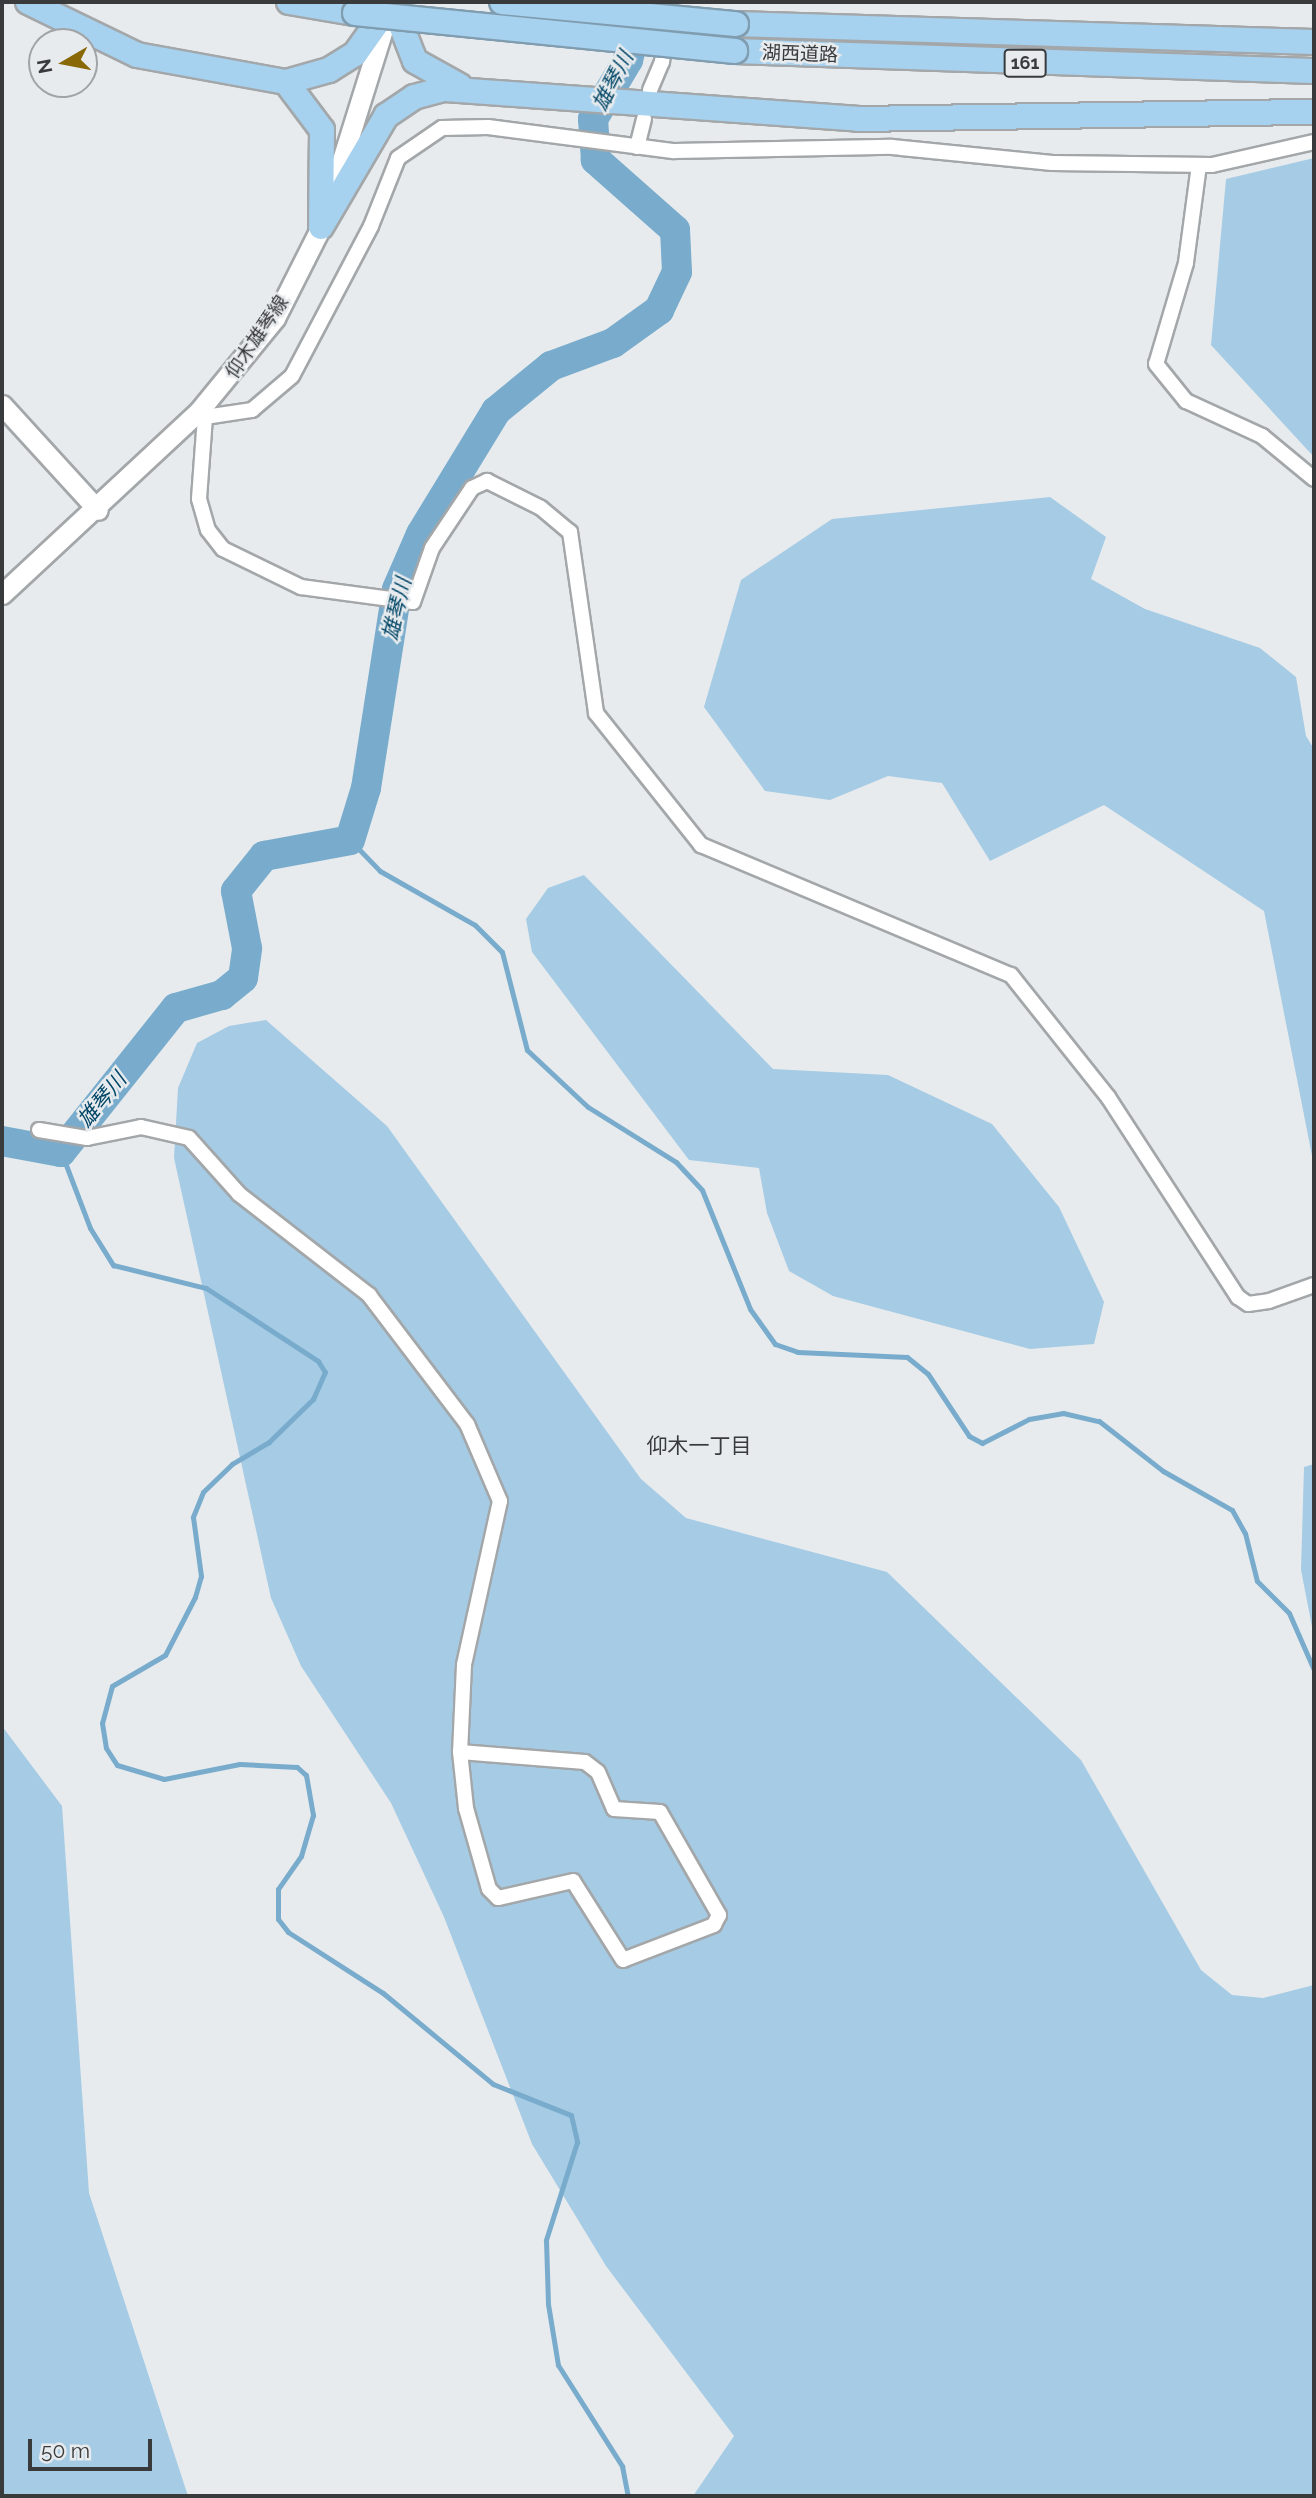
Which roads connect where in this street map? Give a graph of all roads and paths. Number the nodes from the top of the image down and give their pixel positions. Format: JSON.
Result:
{"nodes":[{"id":1,"x":28,"y":2,"type":"edge"},
{"id":2,"x":289,"y":2,"type":"edge"},
{"id":3,"x":392,"y":2,"type":"edge"},
{"id":4,"x":502,"y":2,"type":"edge"},
{"id":5,"x":670,"y":2,"type":"edge"},
{"id":6,"x":1314,"y":43,"type":"edge"},
{"id":7,"x":1314,"y":71,"type":"edge"},
{"id":8,"x":286,"y":82,"type":"junction"},
{"id":9,"x":464,"y":88,"type":"junction"},
{"id":10,"x":645,"y":105,"type":"junction"},
{"id":11,"x":1314,"y":112,"type":"edge"},
{"id":12,"x":1314,"y":142,"type":"edge"},
{"id":13,"x":637,"y":147,"type":"junction"},
{"id":14,"x":1199,"y":165,"type":"junction"},
{"id":15,"x":321,"y":227,"type":"junction"},
{"id":16,"x":2,"y":405,"type":"edge"},
{"id":17,"x":202,"y":414,"type":"junction"},
{"id":18,"x":1314,"y":479,"type":"edge"},
{"id":19,"x":98,"y":510,"type":"junction"},
{"id":20,"x":2,"y":594,"type":"edge"},
{"id":21,"x":39,"y":1130,"type":"dead end"},
{"id":22,"x":1314,"y":1285,"type":"edge"},
{"id":23,"x":460,"y":1752,"type":"junction"}],
"edges":[{"from":1,"to":8,"type":"highway"},
{"from":2,"to":7,"type":"highway","name":"湖西道路","number":"161","bridge":true},
{"from":3,"to":8,"type":"highway"},
{"from":3,"to":9,"type":"highway"},
{"from":3,"to":15,"type":"main road","name":"仰木雄琴線"},
{"from":4,"to":6,"type":"highway","name":"湖西道路","number":"161","bridge":true},
{"from":5,"to":10,"type":"street"},
{"from":8,"to":15,"type":"highway"},
{"from":9,"to":10,"type":"highway"},
{"from":9,"to":15,"type":"highway"},
{"from":10,"to":11,"type":"highway"},
{"from":10,"to":13,"type":"street"},
{"from":12,"to":14,"type":"street"},
{"from":13,"to":14,"type":"street"},
{"from":13,"to":17,"type":"street"},
{"from":14,"to":18,"type":"street"},
{"from":15,"to":17,"type":"main road","name":"仰木雄琴線"},
{"from":16,"to":19,"type":"main road"},
{"from":17,"to":19,"type":"main road","name":"仰木雄琴線"},
{"from":17,"to":22,"type":"street"},
{"from":19,"to":20,"type":"main road","name":"仰木雄琴線"},
{"from":21,"to":23,"type":"street"},
{"from":23,"to":23,"type":"street"}]}
